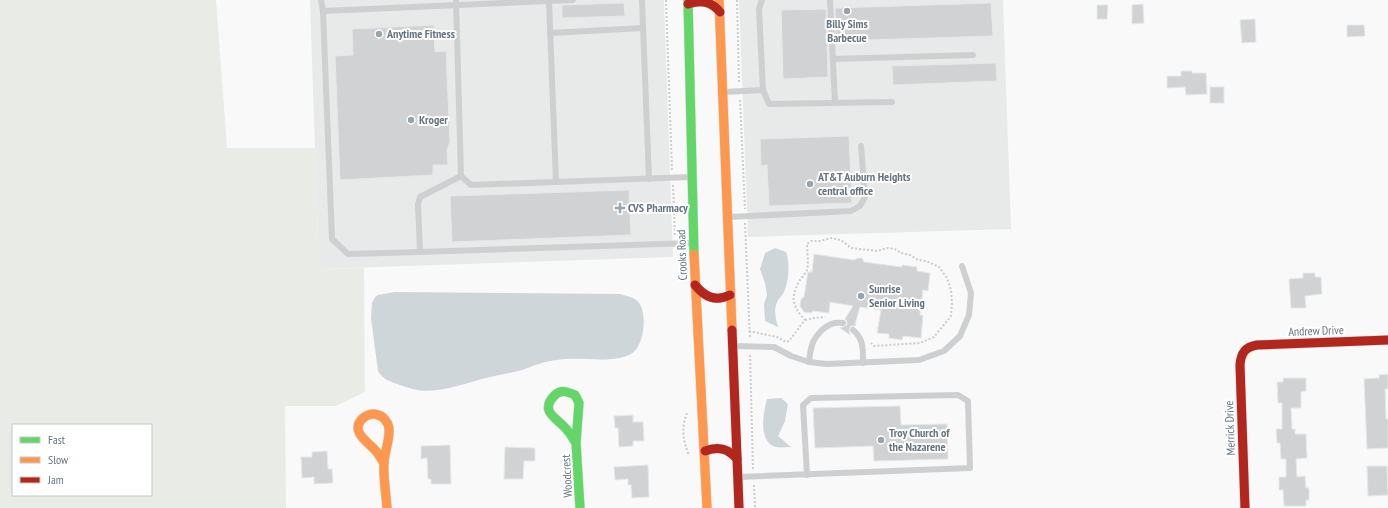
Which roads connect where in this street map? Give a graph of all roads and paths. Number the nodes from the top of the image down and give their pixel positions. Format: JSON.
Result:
{"nodes":[{"id":1,"x":322,"y":0,"type":"edge"},
{"id":2,"x":573,"y":0,"type":"edge"},
{"id":3,"x":642,"y":0,"type":"edge"},
{"id":4,"x":666,"y":0,"type":"edge"},
{"id":5,"x":719,"y":0,"type":"edge"},
{"id":6,"x":737,"y":0,"type":"edge"},
{"id":7,"x":762,"y":0,"type":"edge"},
{"id":8,"x":830,"y":0,"type":"edge"},
{"id":9,"x":549,"y":1,"type":"edge"},
{"id":10,"x":688,"y":2,"type":"edge"},
{"id":11,"x":456,"y":3,"type":"edge"},
{"id":12,"x":323,"y":11,"type":"junction"},
{"id":13,"x":720,"y":12,"type":"junction"},
{"id":14,"x":643,"y":28,"type":"junction"},
{"id":15,"x":550,"y":32,"type":"junction"},
{"id":16,"x":974,"y":55,"type":"dead end"},
{"id":17,"x":833,"y":59,"type":"junction"},
{"id":18,"x":739,"y":79,"type":"dead end"},
{"id":19,"x":763,"y":90,"type":"junction"},
{"id":20,"x":722,"y":92,"type":"junction"},
{"id":21,"x":892,"y":102,"type":"dead end"},
{"id":22,"x":835,"y":103,"type":"junction"},
{"id":23,"x":861,"y":146,"type":"dead end"},
{"id":24,"x":672,"y":169,"type":"dead end"},
{"id":25,"x":461,"y":176,"type":"junction"},
{"id":26,"x":692,"y":177,"type":"junction"},
{"id":27,"x":649,"y":179,"type":"junction"},
{"id":28,"x":556,"y":182,"type":"junction"},
{"id":29,"x":673,"y":187,"type":"dead end"},
{"id":30,"x":727,"y":217,"type":"junction"},
{"id":31,"x":675,"y":232,"type":"dead end"},
{"id":32,"x":693,"y":243,"type":"junction"},
{"id":33,"x":420,"y":252,"type":"junction"},
{"id":34,"x":962,"y":266,"type":"dead end"},
{"id":35,"x":696,"y":285,"type":"junction"},
{"id":36,"x":730,"y":295,"type":"junction"},
{"id":37,"x":829,"y":317,"type":"dead end"},
{"id":38,"x":805,"y":320,"type":"junction"},
{"id":39,"x":843,"y":323,"type":"dead end"},
{"id":40,"x":853,"y":330,"type":"dead end"},
{"id":41,"x":749,"y":331,"type":"dead end"},
{"id":42,"x":1388,"y":340,"type":"edge"},
{"id":43,"x":868,"y":342,"type":"dead end"},
{"id":44,"x":732,"y":346,"type":"junction"},
{"id":45,"x":1245,"y":349,"type":"joint"},
{"id":46,"x":750,"y":357,"type":"dead end"},
{"id":47,"x":809,"y":362,"type":"junction"},
{"id":48,"x":863,"y":363,"type":"junction"},
{"id":49,"x":576,"y":443,"type":"junction"},
{"id":50,"x":705,"y":451,"type":"junction"},
{"id":51,"x":737,"y":459,"type":"junction"},
{"id":52,"x":384,"y":463,"type":"junction"},
{"id":53,"x":753,"y":468,"type":"dead end"},
{"id":54,"x":807,"y":475,"type":"junction"},
{"id":55,"x":738,"y":477,"type":"junction"},
{"id":56,"x":754,"y":485,"type":"dead end"},
{"id":57,"x":387,"y":508,"type":"edge"},
{"id":58,"x":580,"y":508,"type":"edge"},
{"id":59,"x":707,"y":508,"type":"edge"},
{"id":60,"x":738,"y":508,"type":"edge"},
{"id":61,"x":756,"y":508,"type":"edge"},
{"id":62,"x":1245,"y":508,"type":"edge"}],
"edges":[{"from":1,"to":12,"type":"lane"},
{"from":2,"to":9,"type":"lane"},
{"from":3,"to":14,"type":"lane"},
{"from":4,"to":24,"type":"path"},
{"from":5,"to":13,"type":"main road"},
{"from":6,"to":18,"type":"path"},
{"from":7,"to":19,"type":"lane"},
{"from":8,"to":17,"type":"lane"},
{"from":9,"to":11,"type":"lane"},
{"from":9,"to":15,"type":"lane"},
{"from":10,"to":13,"type":"main road"},
{"from":10,"to":26,"type":"main road","name":"Crooks Road"},
{"from":11,"to":12,"type":"lane"},
{"from":11,"to":25,"type":"lane"},
{"from":12,"to":33,"type":"lane"},
{"from":13,"to":20,"type":"main road"},
{"from":14,"to":15,"type":"lane"},
{"from":14,"to":27,"type":"lane"},
{"from":15,"to":28,"type":"lane"},
{"from":16,"to":17,"type":"lane"},
{"from":17,"to":22,"type":"lane"},
{"from":19,"to":20,"type":"lane"},
{"from":19,"to":22,"type":"lane"},
{"from":20,"to":30,"type":"main road"},
{"from":21,"to":22,"type":"lane"},
{"from":23,"to":30,"type":"lane"},
{"from":25,"to":28,"type":"lane"},
{"from":25,"to":33,"type":"lane"},
{"from":26,"to":27,"type":"lane"},
{"from":26,"to":32,"type":"main road","name":"Crooks Road"},
{"from":27,"to":28,"type":"lane"},
{"from":29,"to":31,"type":"path"},
{"from":30,"to":36,"type":"main road"},
{"from":32,"to":33,"type":"lane"},
{"from":32,"to":35,"type":"main road","name":"Crooks Road"},
{"from":34,"to":48,"type":"lane"},
{"from":35,"to":36,"type":"main road"},
{"from":35,"to":50,"type":"main road","name":"Crooks Road"},
{"from":36,"to":44,"type":"main road"},
{"from":37,"to":38,"type":"path"},
{"from":38,"to":41,"type":"path"},
{"from":38,"to":43,"type":"path"},
{"from":39,"to":47,"type":"lane"},
{"from":40,"to":48,"type":"lane"},
{"from":42,"to":45,"type":"main road","name":"Andrew Drive"},
{"from":44,"to":47,"type":"lane"},
{"from":44,"to":51,"type":"main road"},
{"from":45,"to":62,"type":"main road","name":"Merrick Drive"},
{"from":46,"to":53,"type":"path"},
{"from":47,"to":48,"type":"lane"},
{"from":49,"to":49,"type":"main road","name":"Woodcrest"},
{"from":49,"to":58,"type":"main road","name":"Woodcrest"},
{"from":50,"to":51,"type":"main road"},
{"from":50,"to":59,"type":"main road","name":"Crooks Road"},
{"from":51,"to":55,"type":"main road"},
{"from":52,"to":52,"type":"main road"},
{"from":52,"to":57,"type":"main road"},
{"from":54,"to":54,"type":"lane"},
{"from":54,"to":55,"type":"lane"},
{"from":55,"to":60,"type":"main road"},
{"from":56,"to":61,"type":"path"}]}
